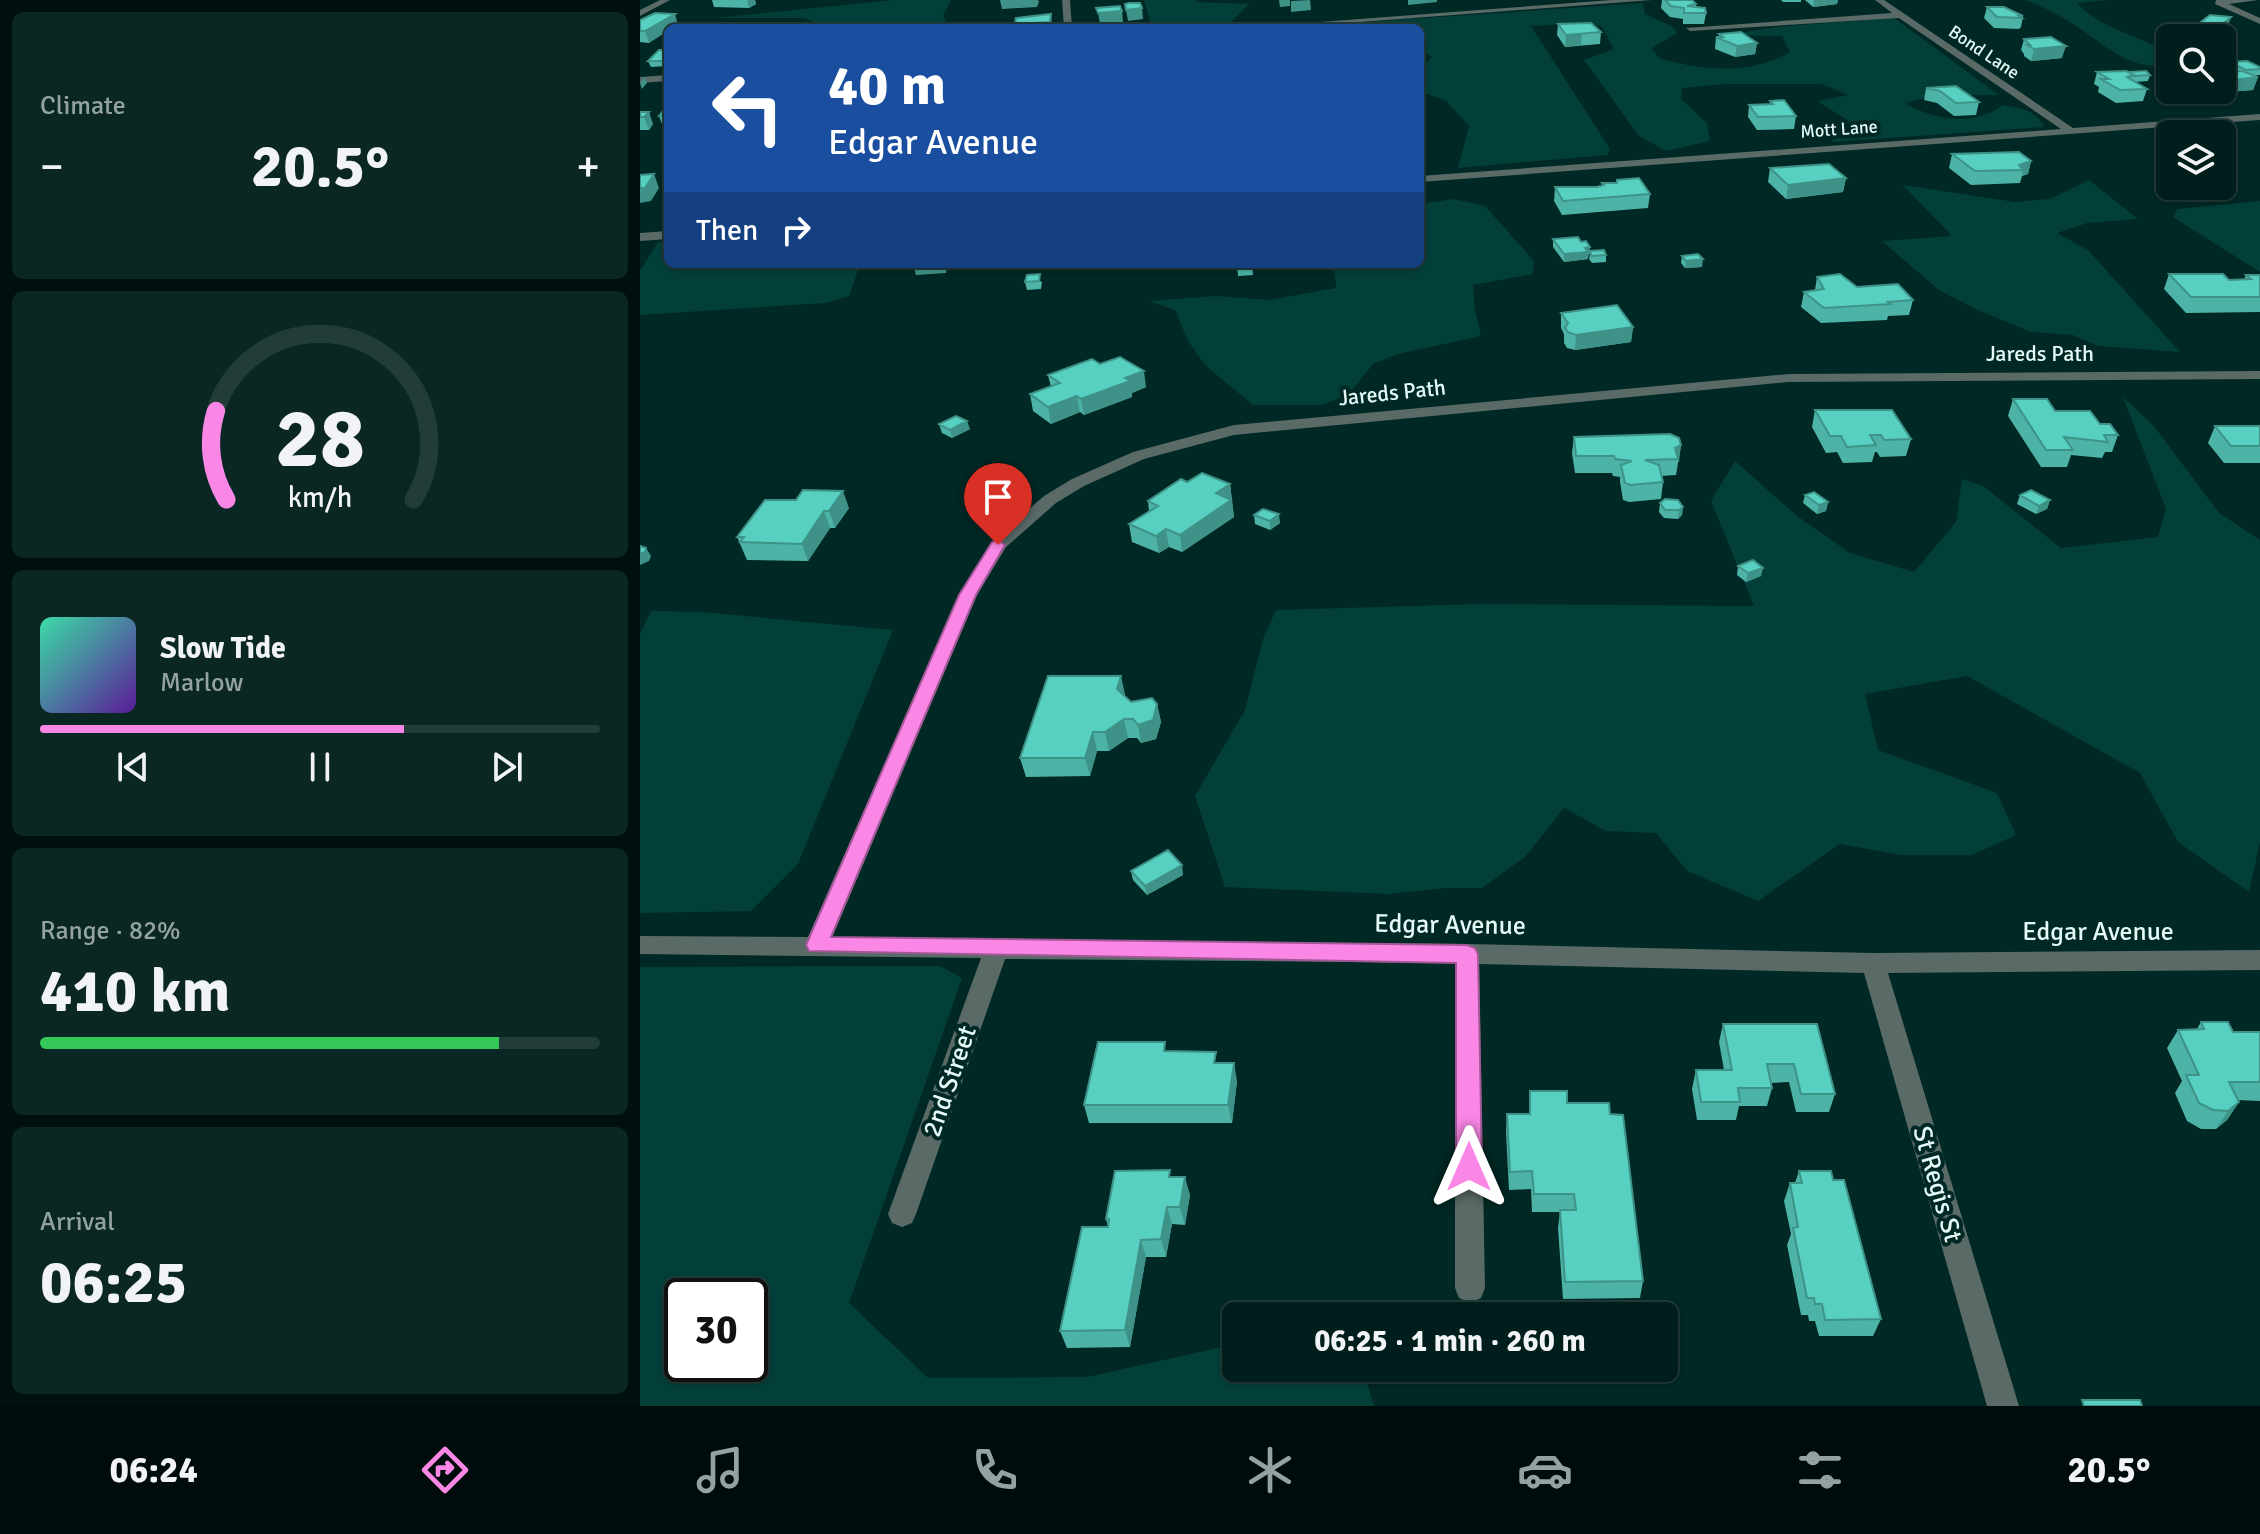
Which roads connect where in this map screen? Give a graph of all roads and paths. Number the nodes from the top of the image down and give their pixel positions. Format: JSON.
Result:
{"nodes":[{"id":1,"x":666,"y":0,"type":"edge"},
{"id":2,"x":1066,"y":0,"type":"edge"},
{"id":3,"x":1648,"y":0,"type":"edge"},
{"id":4,"x":1879,"y":0,"type":"edge"},
{"id":5,"x":2254,"y":0,"type":"edge"},
{"id":6,"x":641,"y":12,"type":"edge"},
{"id":7,"x":1901,"y":15,"type":"junction"},
{"id":8,"x":2260,"y":21,"type":"edge"},
{"id":9,"x":1068,"y":24,"type":"edge"},
{"id":10,"x":1276,"y":24,"type":"edge"},
{"id":11,"x":1690,"y":28,"type":"edge"},
{"id":12,"x":664,"y":78,"type":"edge"},
{"id":13,"x":640,"y":80,"type":"edge"},
{"id":14,"x":2260,"y":117,"type":"edge"},
{"id":15,"x":2070,"y":130,"type":"junction"},
{"id":16,"x":1424,"y":179,"type":"edge"},
{"id":17,"x":664,"y":235,"type":"edge"},
{"id":18,"x":640,"y":237,"type":"edge"},
{"id":19,"x":2260,"y":375,"type":"edge"},
{"id":20,"x":640,"y":945,"type":"edge"},
{"id":21,"x":817,"y":945,"type":"junction"},
{"id":22,"x":996,"y":949,"type":"junction"},
{"id":23,"x":1467,"y":954,"type":"junction"},
{"id":24,"x":2260,"y":960,"type":"edge"},
{"id":25,"x":1873,"y":963,"type":"junction"},
{"id":26,"x":902,"y":1214,"type":"dead end"},
{"id":27,"x":1470,"y":1288,"type":"dead end"},
{"id":28,"x":2003,"y":1406,"type":"edge"}],
"edges":[{"from":1,"to":6,"type":"street"},
{"from":2,"to":9,"type":"street"},
{"from":3,"to":10,"type":"street"},
{"from":4,"to":7,"type":"street","name":"Bond Lane"},
{"from":5,"to":8,"type":"street"},
{"from":7,"to":11,"type":"street"},
{"from":7,"to":15,"type":"street","name":"Bond Lane"},
{"from":12,"to":13,"type":"street"},
{"from":14,"to":15,"type":"street","name":"Mott Lane"},
{"from":15,"to":16,"type":"street","name":"Mott Lane"},
{"from":17,"to":18,"type":"street"},
{"from":19,"to":21,"type":"street","name":"Jareds Path"},
{"from":20,"to":21,"type":"street","name":"Edgar Avenue"},
{"from":21,"to":22,"type":"street","name":"Edgar Avenue"},
{"from":22,"to":23,"type":"street","name":"Edgar Avenue"},
{"from":22,"to":26,"type":"street","name":"2nd Street"},
{"from":23,"to":25,"type":"street","name":"Edgar Avenue"},
{"from":23,"to":27,"type":"street"},
{"from":24,"to":25,"type":"street","name":"Edgar Avenue"},
{"from":25,"to":28,"type":"street","name":"St Regis St"}]}
